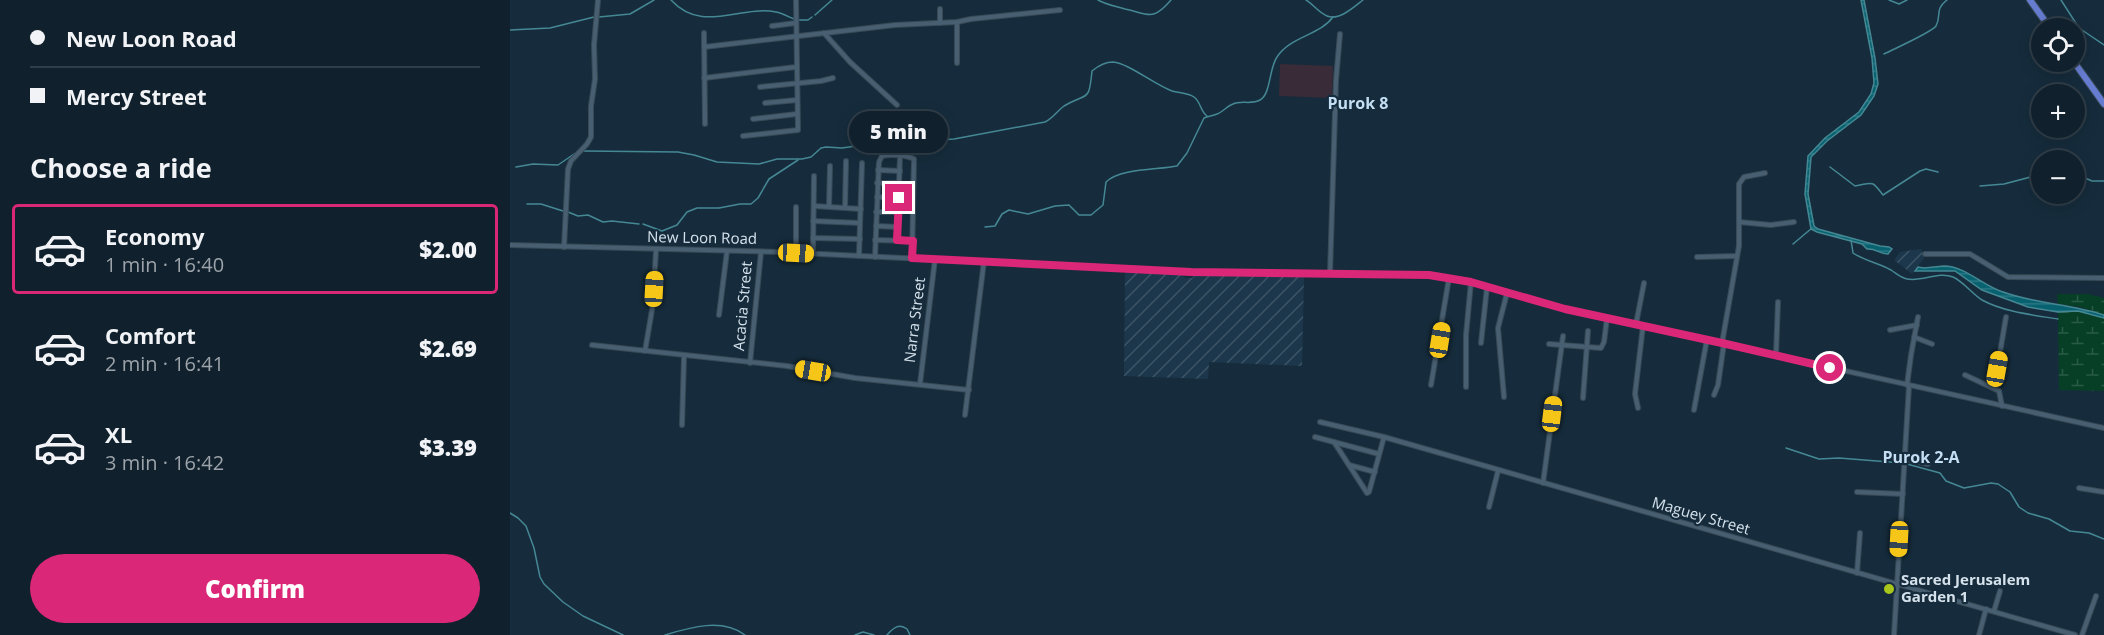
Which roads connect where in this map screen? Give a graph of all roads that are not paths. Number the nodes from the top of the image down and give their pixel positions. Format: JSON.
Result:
{"nodes":[{"id":1,"x":598,"y":0,"type":"edge"},
{"id":2,"x":796,"y":0,"type":"edge"},
{"id":3,"x":2030,"y":0,"type":"edge"},
{"id":4,"x":940,"y":9,"type":"dead end"},
{"id":5,"x":1060,"y":10,"type":"dead end"},
{"id":6,"x":2043,"y":18,"type":"edge"},
{"id":7,"x":957,"y":22,"type":"junction"},
{"id":8,"x":796,"y":23,"type":"junction"},
{"id":9,"x":940,"y":23,"type":"junction"},
{"id":10,"x":772,"y":26,"type":"dead end"},
{"id":11,"x":704,"y":33,"type":"dead end"},
{"id":12,"x":824,"y":33,"type":"junction"},
{"id":13,"x":1340,"y":34,"type":"dead end"},
{"id":14,"x":795,"y":37,"type":"junction"},
{"id":15,"x":704,"y":47,"type":"junction"},
{"id":16,"x":957,"y":63,"type":"dead end"},
{"id":17,"x":796,"y":67,"type":"junction"},
{"id":18,"x":2081,"y":72,"type":"edge"},
{"id":19,"x":704,"y":78,"type":"junction"},
{"id":20,"x":832,"y":78,"type":"dead end"},
{"id":21,"x":796,"y":83,"type":"junction"},
{"id":22,"x":760,"y":87,"type":"dead end"},
{"id":23,"x":797,"y":100,"type":"junction"},
{"id":24,"x":765,"y":103,"type":"dead end"},
{"id":25,"x":2104,"y":104,"type":"edge"},
{"id":26,"x":897,"y":105,"type":"dead end"},
{"id":27,"x":797,"y":114,"type":"junction"},
{"id":28,"x":753,"y":119,"type":"dead end"},
{"id":29,"x":705,"y":124,"type":"dead end"},
{"id":30,"x":743,"y":136,"type":"dead end"},
{"id":31,"x":900,"y":156,"type":"junction"},
{"id":32,"x":846,"y":161,"type":"dead end"},
{"id":33,"x":862,"y":164,"type":"dead end"},
{"id":34,"x":830,"y":166,"type":"dead end"},
{"id":35,"x":878,"y":170,"type":"junction"},
{"id":36,"x":900,"y":171,"type":"junction"},
{"id":37,"x":1765,"y":173,"type":"dead end"},
{"id":38,"x":814,"y":176,"type":"dead end"},
{"id":39,"x":878,"y":183,"type":"junction"},
{"id":40,"x":899,"y":183,"type":"junction"},
{"id":41,"x":877,"y":197,"type":"junction"},
{"id":42,"x":899,"y":198,"type":"junction"},
{"id":43,"x":814,"y":206,"type":"junction"},
{"id":44,"x":796,"y":207,"type":"dead end"},
{"id":45,"x":829,"y":207,"type":"junction"},
{"id":46,"x":845,"y":208,"type":"junction"},
{"id":47,"x":861,"y":209,"type":"junction"},
{"id":48,"x":876,"y":212,"type":"junction"},
{"id":49,"x":898,"y":212,"type":"junction"},
{"id":50,"x":813,"y":222,"type":"junction"},
{"id":51,"x":1739,"y":222,"type":"junction"},
{"id":52,"x":1794,"y":222,"type":"dead end"},
{"id":53,"x":861,"y":223,"type":"junction"},
{"id":54,"x":876,"y":226,"type":"junction"},
{"id":55,"x":898,"y":227,"type":"junction"},
{"id":56,"x":813,"y":238,"type":"junction"},
{"id":57,"x":860,"y":239,"type":"junction"},
{"id":58,"x":875,"y":240,"type":"junction"},
{"id":59,"x":897,"y":240,"type":"junction"},
{"id":60,"x":913,"y":241,"type":"junction"},
{"id":61,"x":510,"y":245,"type":"edge"},
{"id":62,"x":564,"y":247,"type":"junction"},
{"id":63,"x":656,"y":250,"type":"junction"},
{"id":64,"x":727,"y":251,"type":"junction"},
{"id":65,"x":760,"y":252,"type":"junction"},
{"id":66,"x":796,"y":253,"type":"junction"},
{"id":67,"x":813,"y":254,"type":"junction"},
{"id":68,"x":1925,"y":254,"type":"dead end"},
{"id":69,"x":860,"y":256,"type":"junction"},
{"id":70,"x":1737,"y":256,"type":"junction"},
{"id":71,"x":875,"y":257,"type":"junction"},
{"id":72,"x":1697,"y":257,"type":"dead end"},
{"id":73,"x":912,"y":258,"type":"junction"},
{"id":74,"x":935,"y":259,"type":"junction"},
{"id":75,"x":984,"y":261,"type":"junction"},
{"id":76,"x":1330,"y":274,"type":"junction"},
{"id":77,"x":1449,"y":278,"type":"junction"},
{"id":78,"x":2104,"y":278,"type":"edge"},
{"id":79,"x":1471,"y":282,"type":"junction"},
{"id":80,"x":1644,"y":283,"type":"dead end"},
{"id":81,"x":1487,"y":287,"type":"junction"},
{"id":82,"x":1507,"y":293,"type":"junction"},
{"id":83,"x":1778,"y":302,"type":"dead end"},
{"id":84,"x":719,"y":315,"type":"dead end"},
{"id":85,"x":1918,"y":317,"type":"dead end"},
{"id":86,"x":2006,"y":317,"type":"dead end"},
{"id":87,"x":1606,"y":318,"type":"junction"},
{"id":88,"x":1636,"y":324,"type":"junction"},
{"id":89,"x":1917,"y":325,"type":"junction"},
{"id":90,"x":1643,"y":326,"type":"junction"},
{"id":91,"x":1890,"y":330,"type":"dead end"},
{"id":92,"x":1588,"y":331,"type":"dead end"},
{"id":93,"x":1563,"y":336,"type":"dead end"},
{"id":94,"x":1914,"y":337,"type":"junction"},
{"id":95,"x":1707,"y":339,"type":"junction"},
{"id":96,"x":1481,"y":343,"type":"dead end"},
{"id":97,"x":1723,"y":343,"type":"junction"},
{"id":98,"x":1549,"y":344,"type":"dead end"},
{"id":99,"x":1932,"y":344,"type":"dead end"},
{"id":100,"x":591,"y":345,"type":"dead end"},
{"id":101,"x":1562,"y":345,"type":"junction"},
{"id":102,"x":1587,"y":347,"type":"junction"},
{"id":103,"x":645,"y":351,"type":"junction"},
{"id":104,"x":1776,"y":355,"type":"junction"},
{"id":105,"x":684,"y":356,"type":"junction"},
{"id":106,"x":750,"y":363,"type":"junction"},
{"id":107,"x":1965,"y":375,"type":"dead end"},
{"id":108,"x":920,"y":384,"type":"junction"},
{"id":109,"x":1431,"y":385,"type":"dead end"},
{"id":110,"x":1908,"y":386,"type":"junction"},
{"id":111,"x":1466,"y":387,"type":"dead end"},
{"id":112,"x":1994,"y":388,"type":"junction"},
{"id":113,"x":969,"y":390,"type":"junction"},
{"id":114,"x":1714,"y":395,"type":"dead end"},
{"id":115,"x":1504,"y":397,"type":"dead end"},
{"id":116,"x":1582,"y":398,"type":"dead end"},
{"id":117,"x":2002,"y":406,"type":"junction"},
{"id":118,"x":1638,"y":408,"type":"dead end"},
{"id":119,"x":1694,"y":410,"type":"dead end"},
{"id":120,"x":965,"y":415,"type":"dead end"},
{"id":121,"x":1320,"y":422,"type":"dead end"},
{"id":122,"x":682,"y":425,"type":"dead end"},
{"id":123,"x":2104,"y":428,"type":"edge"},
{"id":124,"x":1315,"y":437,"type":"dead end"},
{"id":125,"x":1384,"y":437,"type":"junction"},
{"id":126,"x":1334,"y":442,"type":"junction"},
{"id":127,"x":1379,"y":454,"type":"junction"},
{"id":128,"x":1905,"y":459,"type":"junction"},
{"id":129,"x":1928,"y":464,"type":"dead end"},
{"id":130,"x":1348,"y":465,"type":"junction"},
{"id":131,"x":1498,"y":471,"type":"junction"},
{"id":132,"x":1375,"y":472,"type":"junction"},
{"id":133,"x":1543,"y":483,"type":"junction"},
{"id":134,"x":2079,"y":488,"type":"dead end"},
{"id":135,"x":1857,"y":492,"type":"dead end"},
{"id":136,"x":2104,"y":492,"type":"edge"},
{"id":137,"x":1903,"y":494,"type":"junction"},
{"id":138,"x":1489,"y":507,"type":"dead end"},
{"id":139,"x":1860,"y":532,"type":"dead end"},
{"id":140,"x":1857,"y":573,"type":"junction"},
{"id":141,"x":1897,"y":584,"type":"junction"},
{"id":142,"x":2000,"y":591,"type":"dead end"},
{"id":143,"x":2096,"y":596,"type":"dead end"},
{"id":144,"x":1986,"y":609,"type":"junction"},
{"id":145,"x":1994,"y":611,"type":"junction"},
{"id":146,"x":1894,"y":635,"type":"edge"},
{"id":147,"x":1979,"y":635,"type":"edge"},
{"id":148,"x":2075,"y":635,"type":"edge"},
{"id":149,"x":2082,"y":635,"type":"edge"}],
"edges":[{"from":1,"to":62,"type":"street"},
{"from":2,"to":8,"type":"street"},
{"from":3,"to":6,"type":"highway"},
{"from":4,"to":9,"type":"street"},
{"from":5,"to":7,"type":"street"},
{"from":7,"to":9,"type":"street"},
{"from":7,"to":16,"type":"street"},
{"from":8,"to":10,"type":"street"},
{"from":8,"to":14,"type":"street"},
{"from":9,"to":12,"type":"street"},
{"from":11,"to":15,"type":"street"},
{"from":12,"to":14,"type":"street"},
{"from":12,"to":26,"type":"street"},
{"from":13,"to":76,"type":"street"},
{"from":14,"to":15,"type":"street"},
{"from":14,"to":17,"type":"street"},
{"from":15,"to":19,"type":"street"},
{"from":17,"to":19,"type":"street"},
{"from":17,"to":21,"type":"street"},
{"from":18,"to":25,"type":"highway"},
{"from":19,"to":29,"type":"street"},
{"from":20,"to":21,"type":"street"},
{"from":21,"to":22,"type":"street"},
{"from":21,"to":23,"type":"street"},
{"from":23,"to":24,"type":"street"},
{"from":23,"to":27,"type":"street"},
{"from":27,"to":28,"type":"street"},
{"from":27,"to":30,"type":"street"},
{"from":31,"to":35,"type":"street"},
{"from":31,"to":36,"type":"street"},
{"from":31,"to":60,"type":"street"},
{"from":32,"to":46,"type":"street"},
{"from":33,"to":47,"type":"street"},
{"from":34,"to":45,"type":"street"},
{"from":35,"to":36,"type":"street"},
{"from":35,"to":39,"type":"street"},
{"from":36,"to":40,"type":"street"},
{"from":37,"to":51,"type":"street"},
{"from":38,"to":43,"type":"street"},
{"from":39,"to":40,"type":"street"},
{"from":39,"to":41,"type":"street"},
{"from":40,"to":42,"type":"street"},
{"from":41,"to":42,"type":"street"},
{"from":41,"to":48,"type":"street"},
{"from":42,"to":49,"type":"street"},
{"from":43,"to":45,"type":"street"},
{"from":43,"to":50,"type":"street"},
{"from":44,"to":66,"type":"street"},
{"from":45,"to":46,"type":"street"},
{"from":46,"to":47,"type":"street"},
{"from":47,"to":53,"type":"street"},
{"from":48,"to":49,"type":"street"},
{"from":48,"to":54,"type":"street"},
{"from":49,"to":55,"type":"street"},
{"from":50,"to":53,"type":"street"},
{"from":50,"to":56,"type":"street"},
{"from":51,"to":52,"type":"street"},
{"from":51,"to":70,"type":"street"},
{"from":53,"to":57,"type":"street"},
{"from":54,"to":55,"type":"street"},
{"from":54,"to":58,"type":"street"},
{"from":55,"to":59,"type":"street"},
{"from":56,"to":57,"type":"street"},
{"from":56,"to":67,"type":"street"},
{"from":57,"to":69,"type":"street"},
{"from":58,"to":59,"type":"street"},
{"from":58,"to":71,"type":"street"},
{"from":59,"to":60,"type":"street"},
{"from":60,"to":73,"type":"street"},
{"from":61,"to":62,"type":"street","name":"New Loon Road"},
{"from":62,"to":63,"type":"street","name":"New Loon Road"},
{"from":63,"to":64,"type":"street","name":"New Loon Road"},
{"from":63,"to":103,"type":"street"},
{"from":64,"to":65,"type":"street","name":"New Loon Road"},
{"from":64,"to":84,"type":"street"},
{"from":65,"to":66,"type":"street","name":"New Loon Road"},
{"from":65,"to":106,"type":"street","name":"Acacia Street"},
{"from":66,"to":67,"type":"street","name":"New Loon Road"},
{"from":67,"to":69,"type":"street","name":"New Loon Road"},
{"from":68,"to":78,"type":"street"},
{"from":69,"to":71,"type":"street","name":"New Loon Road"},
{"from":70,"to":72,"type":"street"},
{"from":70,"to":97,"type":"street"},
{"from":71,"to":73,"type":"street","name":"New Loon Road"},
{"from":73,"to":74,"type":"street","name":"New Loon Road"},
{"from":74,"to":75,"type":"street","name":"New Loon Road"},
{"from":74,"to":108,"type":"street","name":"Narra Street"},
{"from":75,"to":76,"type":"street","name":"New Loon Road"},
{"from":75,"to":113,"type":"street"},
{"from":76,"to":77,"type":"street","name":"New Loon Road"},
{"from":77,"to":79,"type":"street","name":"New Loon Road"},
{"from":77,"to":109,"type":"street"},
{"from":79,"to":81,"type":"street","name":"New Loon Road"},
{"from":79,"to":111,"type":"street"},
{"from":80,"to":88,"type":"street"},
{"from":81,"to":82,"type":"street","name":"New Loon Road"},
{"from":81,"to":96,"type":"street"},
{"from":82,"to":87,"type":"street","name":"New Loon Road"},
{"from":82,"to":115,"type":"street"},
{"from":83,"to":104,"type":"street"},
{"from":85,"to":89,"type":"street"},
{"from":86,"to":112,"type":"street"},
{"from":87,"to":88,"type":"street","name":"New Loon Road"},
{"from":87,"to":102,"type":"street"},
{"from":88,"to":90,"type":"street","name":"New Loon Road"},
{"from":89,"to":91,"type":"street"},
{"from":89,"to":94,"type":"street"},
{"from":90,"to":95,"type":"street","name":"New Loon Road"},
{"from":90,"to":118,"type":"street"},
{"from":92,"to":102,"type":"street"},
{"from":93,"to":101,"type":"street"},
{"from":94,"to":99,"type":"street"},
{"from":94,"to":110,"type":"street"},
{"from":95,"to":97,"type":"street","name":"New Loon Road"},
{"from":95,"to":119,"type":"street"},
{"from":97,"to":104,"type":"street","name":"New Loon Road"},
{"from":97,"to":114,"type":"street"},
{"from":98,"to":101,"type":"street"},
{"from":100,"to":103,"type":"street"},
{"from":101,"to":102,"type":"street"},
{"from":101,"to":133,"type":"street"},
{"from":102,"to":116,"type":"street"},
{"from":103,"to":105,"type":"street"},
{"from":104,"to":110,"type":"street","name":"New Loon Road"},
{"from":105,"to":106,"type":"street"},
{"from":105,"to":122,"type":"street"},
{"from":106,"to":108,"type":"street"},
{"from":107,"to":112,"type":"street"},
{"from":108,"to":113,"type":"street"},
{"from":110,"to":117,"type":"street","name":"New Loon Road"},
{"from":110,"to":128,"type":"street"},
{"from":112,"to":117,"type":"street"},
{"from":113,"to":120,"type":"street"},
{"from":117,"to":123,"type":"street","name":"New Loon Road"},
{"from":121,"to":125,"type":"street","name":"Maguey Street"},
{"from":124,"to":126,"type":"street"},
{"from":125,"to":127,"type":"street"},
{"from":125,"to":131,"type":"street","name":"Maguey Street"},
{"from":126,"to":127,"type":"street"},
{"from":126,"to":130,"type":"street"},
{"from":127,"to":132,"type":"street"},
{"from":128,"to":129,"type":"street"},
{"from":128,"to":137,"type":"street"},
{"from":130,"to":132,"type":"street"},
{"from":130,"to":132,"type":"street"},
{"from":131,"to":133,"type":"street","name":"Maguey Street"},
{"from":131,"to":138,"type":"street"},
{"from":133,"to":140,"type":"street","name":"Maguey Street"},
{"from":134,"to":136,"type":"street"},
{"from":135,"to":137,"type":"street"},
{"from":137,"to":141,"type":"street"},
{"from":139,"to":140,"type":"street"},
{"from":140,"to":141,"type":"street","name":"Maguey Street"},
{"from":141,"to":144,"type":"street","name":"Maguey Street"},
{"from":141,"to":146,"type":"street"},
{"from":142,"to":145,"type":"street"},
{"from":143,"to":149,"type":"street"},
{"from":144,"to":145,"type":"street","name":"Maguey Street"},
{"from":144,"to":147,"type":"street"},
{"from":145,"to":148,"type":"street","name":"Maguey Street"}]}
